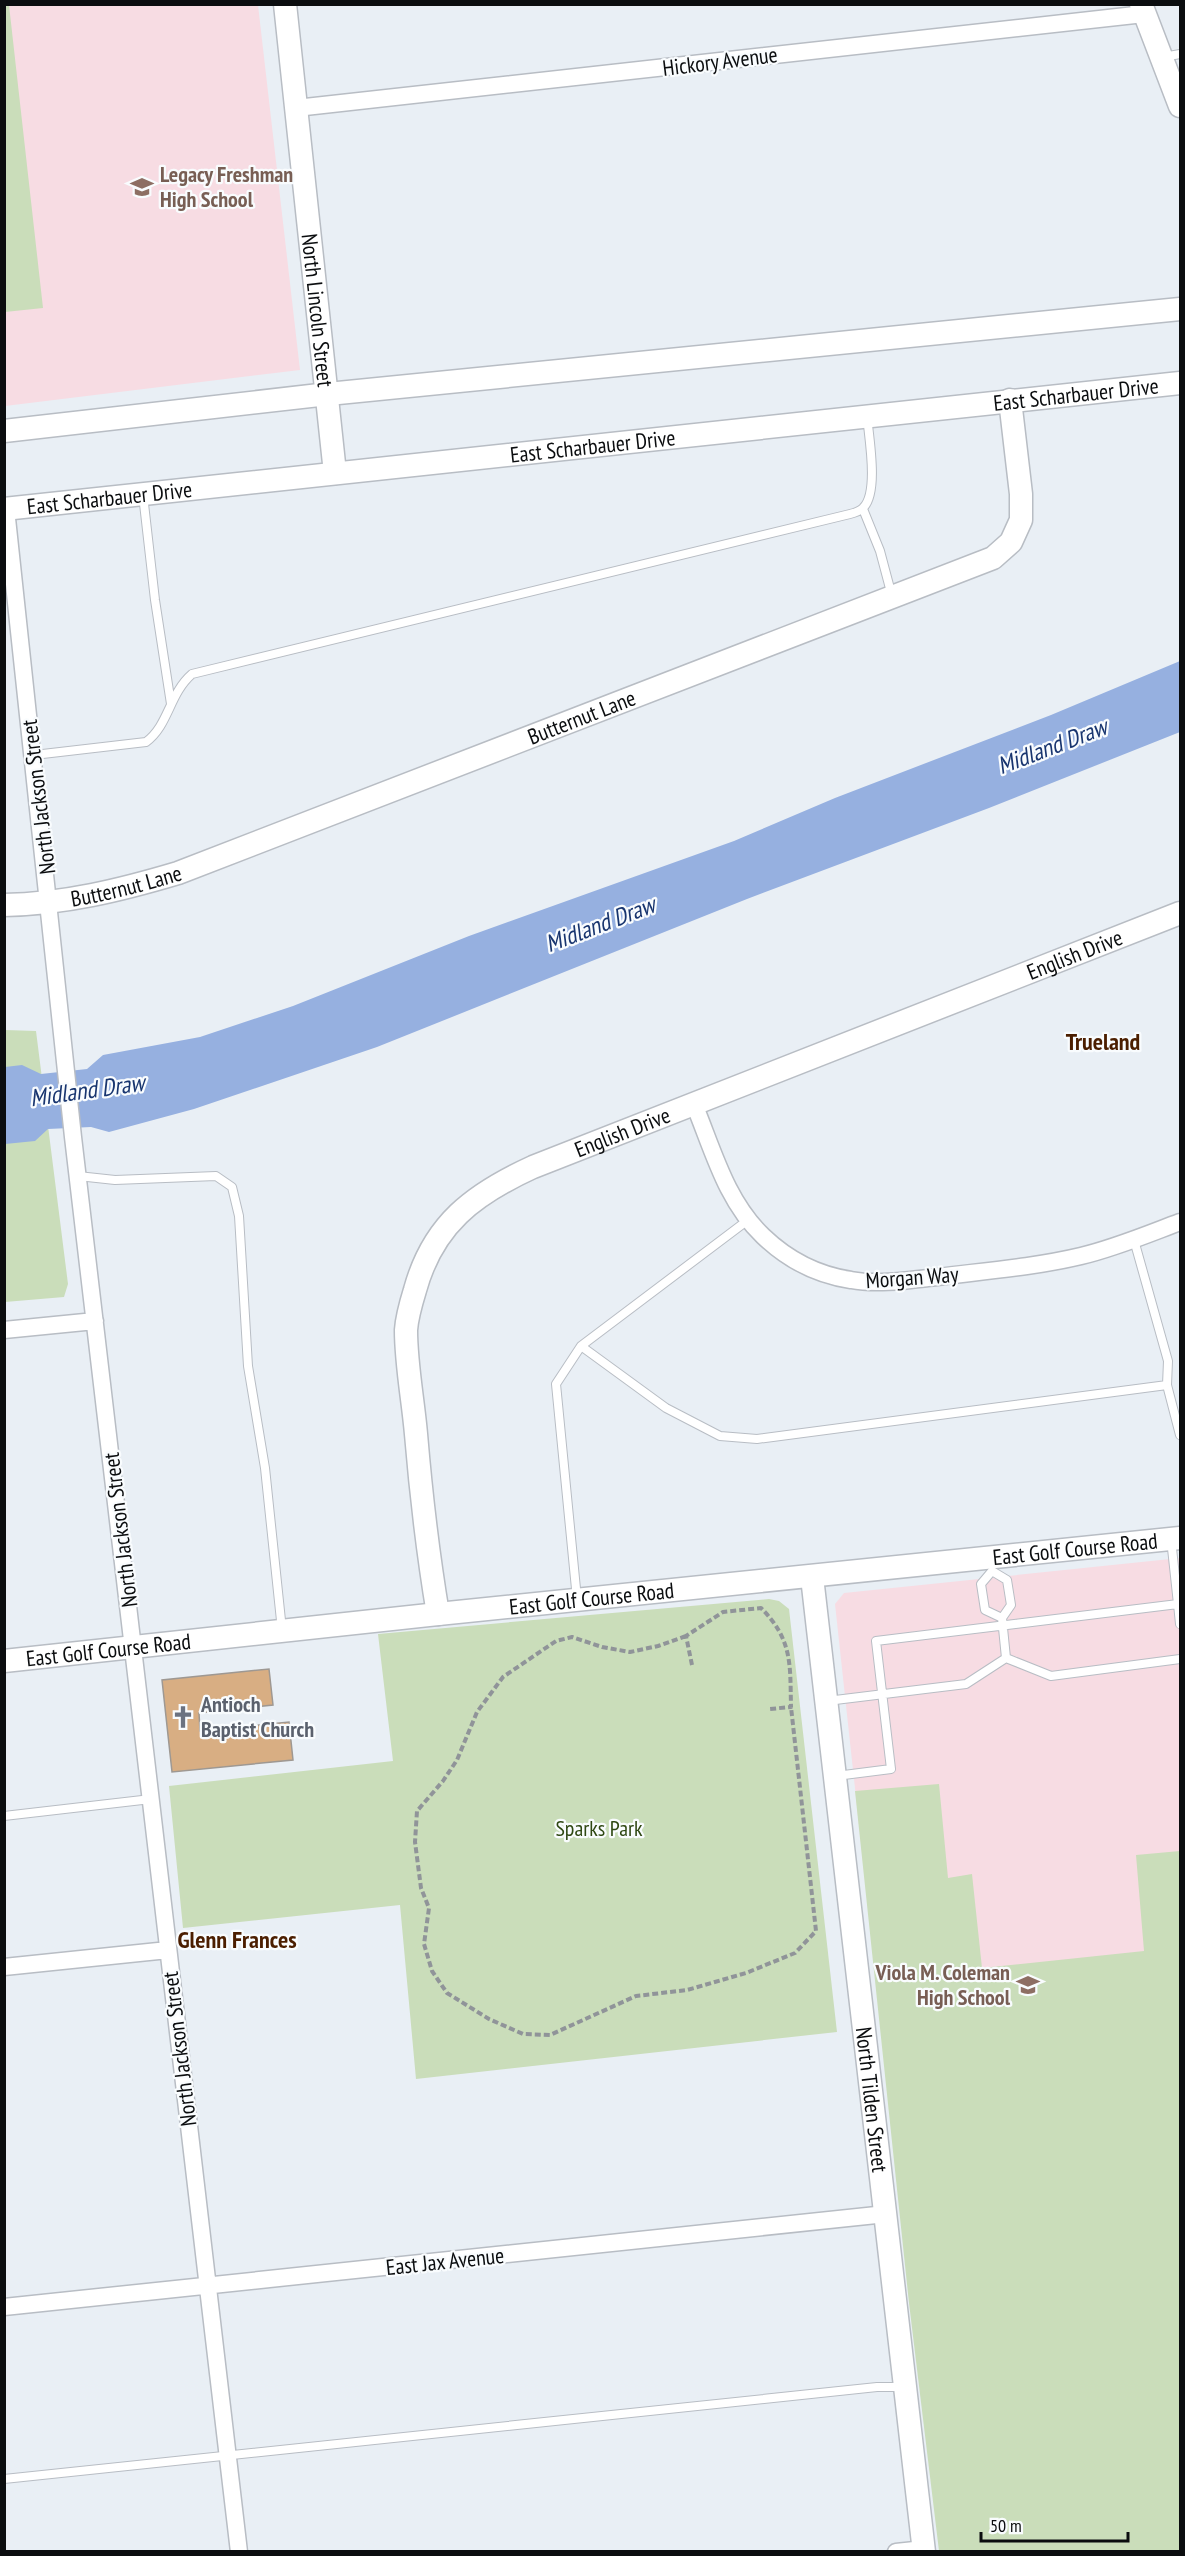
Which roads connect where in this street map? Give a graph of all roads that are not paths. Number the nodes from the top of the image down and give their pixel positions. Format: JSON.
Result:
{"nodes":[{"id":1,"x":285,"y":4,"type":"edge"},
{"id":2,"x":1142,"y":9,"type":"edge"},
{"id":3,"x":1171,"y":55,"type":"edge"},
{"id":4,"x":1180,"y":106,"type":"edge"},
{"id":5,"x":296,"y":108,"type":"junction"},
{"id":6,"x":1180,"y":309,"type":"edge"},
{"id":7,"x":1180,"y":383,"type":"edge"},
{"id":8,"x":328,"y":394,"type":"junction"},
{"id":9,"x":1010,"y":400,"type":"junction"},
{"id":10,"x":867,"y":416,"type":"junction"},
{"id":11,"x":4,"y":431,"type":"edge"},
{"id":12,"x":335,"y":473,"type":"junction"},
{"id":13,"x":143,"y":494,"type":"junction"},
{"id":14,"x":5,"y":509,"type":"edge"},
{"id":15,"x":863,"y":509,"type":"junction"},
{"id":16,"x":892,"y":597,"type":"junction"},
{"id":17,"x":171,"y":704,"type":"junction"},
{"id":18,"x":34,"y":755,"type":"junction"},
{"id":19,"x":49,"y":901,"type":"junction"},
{"id":20,"x":4,"y":905,"type":"edge"},
{"id":21,"x":1180,"y":913,"type":"edge"},
{"id":22,"x":694,"y":1104,"type":"junction"},
{"id":23,"x":78,"y":1176,"type":"junction"},
{"id":24,"x":748,"y":1220,"type":"junction"},
{"id":25,"x":1180,"y":1222,"type":"edge"},
{"id":26,"x":1134,"y":1240,"type":"junction"},
{"id":27,"x":95,"y":1321,"type":"junction"},
{"id":28,"x":4,"y":1330,"type":"edge"},
{"id":29,"x":581,"y":1346,"type":"junction"},
{"id":30,"x":1167,"y":1385,"type":"junction"},
{"id":31,"x":1180,"y":1435,"type":"edge"},
{"id":32,"x":1176,"y":1538,"type":"edge"},
{"id":33,"x":991,"y":1564,"type":"junction"},
{"id":34,"x":812,"y":1577,"type":"junction"},
{"id":35,"x":577,"y":1600,"type":"junction"},
{"id":36,"x":1178,"y":1604,"type":"junction"},
{"id":37,"x":438,"y":1614,"type":"junction"},
{"id":38,"x":1002,"y":1622,"type":"junction"},
{"id":39,"x":1180,"y":1624,"type":"edge"},
{"id":40,"x":282,"y":1631,"type":"junction"},
{"id":41,"x":134,"y":1647,"type":"junction"},
{"id":42,"x":1006,"y":1658,"type":"junction"},
{"id":43,"x":1180,"y":1659,"type":"edge"},
{"id":44,"x":4,"y":1661,"type":"edge"},
{"id":45,"x":882,"y":1693,"type":"junction"},
{"id":46,"x":826,"y":1701,"type":"junction"},
{"id":47,"x":836,"y":1777,"type":"junction"},
{"id":48,"x":151,"y":1799,"type":"junction"},
{"id":49,"x":4,"y":1816,"type":"edge"},
{"id":50,"x":168,"y":1950,"type":"junction"},
{"id":51,"x":4,"y":1968,"type":"edge"},
{"id":52,"x":886,"y":2214,"type":"junction"},
{"id":53,"x":207,"y":2286,"type":"junction"},
{"id":54,"x":4,"y":2307,"type":"edge"},
{"id":55,"x":905,"y":2387,"type":"junction"},
{"id":56,"x":227,"y":2454,"type":"junction"},
{"id":57,"x":4,"y":2479,"type":"edge"},
{"id":58,"x":924,"y":2550,"type":"edge"},
{"id":59,"x":238,"y":2552,"type":"edge"},
{"id":60,"x":896,"y":2552,"type":"edge"}],
"edges":[{"from":1,"to":5,"type":"street","name":"North Lincoln Street"},
{"from":2,"to":3,"type":"street"},
{"from":2,"to":5,"type":"street","name":"Hickory Avenue"},
{"from":3,"to":4,"type":"street"},
{"from":5,"to":8,"type":"street","name":"North Lincoln Street"},
{"from":6,"to":8,"type":"street"},
{"from":7,"to":9,"type":"street","name":"East Scharbauer Drive"},
{"from":8,"to":11,"type":"street"},
{"from":8,"to":12,"type":"street","name":"North Lincoln Street"},
{"from":9,"to":10,"type":"street","name":"East Scharbauer Drive"},
{"from":9,"to":16,"type":"street","name":"Butternut Lane"},
{"from":10,"to":12,"type":"street","name":"East Scharbauer Drive"},
{"from":10,"to":15,"type":"lane"},
{"from":12,"to":13,"type":"street","name":"East Scharbauer Drive"},
{"from":13,"to":14,"type":"street","name":"East Scharbauer Drive"},
{"from":13,"to":17,"type":"lane"},
{"from":14,"to":18,"type":"street","name":"North Jackson Street"},
{"from":15,"to":16,"type":"lane"},
{"from":15,"to":17,"type":"lane"},
{"from":16,"to":19,"type":"street","name":"Butternut Lane"},
{"from":17,"to":18,"type":"lane"},
{"from":18,"to":19,"type":"street","name":"North Jackson Street"},
{"from":19,"to":20,"type":"street","name":"Butternut Lane"},
{"from":19,"to":23,"type":"street","name":"North Jackson Street"},
{"from":21,"to":22,"type":"street","name":"English Drive"},
{"from":22,"to":24,"type":"street","name":"Morgan Way"},
{"from":22,"to":37,"type":"street","name":"English Drive"},
{"from":23,"to":27,"type":"street","name":"North Jackson Street"},
{"from":23,"to":40,"type":"lane"},
{"from":24,"to":26,"type":"street","name":"Morgan Way"},
{"from":24,"to":29,"type":"lane"},
{"from":25,"to":26,"type":"street","name":"Morgan Way"},
{"from":26,"to":30,"type":"lane"},
{"from":27,"to":28,"type":"street"},
{"from":27,"to":41,"type":"street","name":"North Jackson Street"},
{"from":29,"to":30,"type":"lane"},
{"from":29,"to":35,"type":"lane"},
{"from":30,"to":31,"type":"lane"},
{"from":32,"to":33,"type":"street","name":"East Golf Course Road"},
{"from":32,"to":36,"type":"lane"},
{"from":33,"to":34,"type":"street","name":"East Golf Course Road"},
{"from":33,"to":38,"type":"lane"},
{"from":33,"to":38,"type":"lane"},
{"from":34,"to":35,"type":"street","name":"East Golf Course Road"},
{"from":34,"to":46,"type":"street","name":"North Tilden Street"},
{"from":35,"to":37,"type":"street","name":"East Golf Course Road"},
{"from":36,"to":38,"type":"lane"},
{"from":36,"to":39,"type":"lane"},
{"from":37,"to":40,"type":"street","name":"East Golf Course Road"},
{"from":38,"to":42,"type":"lane"},
{"from":38,"to":45,"type":"lane"},
{"from":40,"to":41,"type":"street","name":"East Golf Course Road"},
{"from":41,"to":44,"type":"street","name":"East Golf Course Road"},
{"from":41,"to":48,"type":"street","name":"North Jackson Street"},
{"from":42,"to":43,"type":"lane"},
{"from":42,"to":45,"type":"lane"},
{"from":45,"to":46,"type":"lane"},
{"from":45,"to":47,"type":"lane"},
{"from":46,"to":47,"type":"street","name":"North Tilden Street"},
{"from":47,"to":52,"type":"street","name":"North Tilden Street"},
{"from":48,"to":49,"type":"lane"},
{"from":48,"to":50,"type":"street","name":"North Jackson Street"},
{"from":50,"to":51,"type":"street"},
{"from":50,"to":53,"type":"street","name":"North Jackson Street"},
{"from":52,"to":53,"type":"street","name":"East Jax Avenue"},
{"from":52,"to":55,"type":"street","name":"North Tilden Street"},
{"from":53,"to":54,"type":"street","name":"East Jax Avenue"},
{"from":53,"to":56,"type":"street","name":"North Jackson Street"},
{"from":55,"to":56,"type":"lane"},
{"from":55,"to":58,"type":"street","name":"North Tilden Street"},
{"from":56,"to":57,"type":"lane"},
{"from":56,"to":59,"type":"street","name":"North Jackson Street"},
{"from":58,"to":60,"type":"street"}]}
